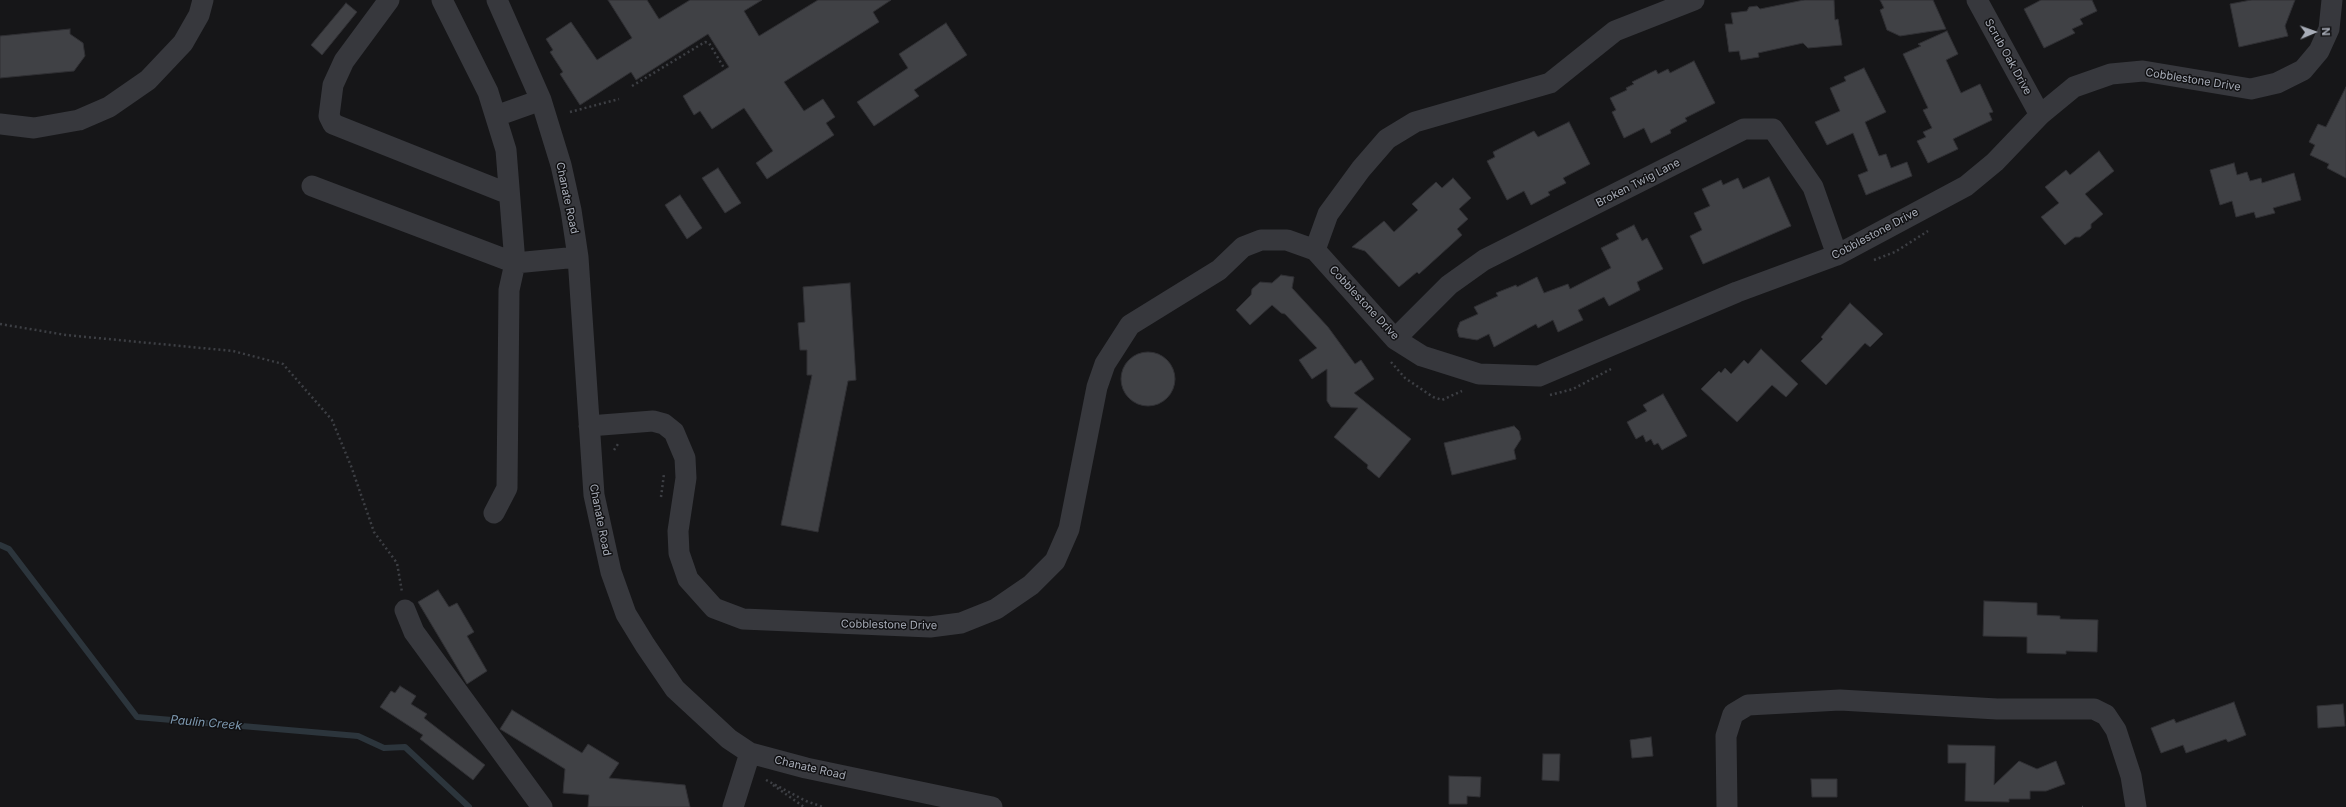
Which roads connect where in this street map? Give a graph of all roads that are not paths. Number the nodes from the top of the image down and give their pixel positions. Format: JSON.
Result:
{"nodes":[{"id":1,"x":203,"y":0,"type":"edge"},
{"id":2,"x":389,"y":0,"type":"edge"},
{"id":3,"x":442,"y":0,"type":"edge"},
{"id":4,"x":497,"y":0,"type":"edge"},
{"id":5,"x":1694,"y":0,"type":"edge"},
{"id":6,"x":1977,"y":0,"type":"edge"},
{"id":7,"x":2332,"y":0,"type":"edge"},
{"id":8,"x":541,"y":100,"type":"junction"},
{"id":9,"x":2040,"y":115,"type":"junction"},
{"id":10,"x":496,"y":116,"type":"junction"},
{"id":11,"x":0,"y":124,"type":"edge"},
{"id":12,"x":312,"y":186,"type":"dead end"},
{"id":13,"x":509,"y":194,"type":"junction"},
{"id":14,"x":1315,"y":250,"type":"junction"},
{"id":15,"x":1837,"y":255,"type":"junction"},
{"id":16,"x":578,"y":256,"type":"junction"},
{"id":17,"x":515,"y":263,"type":"junction"},
{"id":18,"x":1395,"y":339,"type":"junction"},
{"id":19,"x":589,"y":426,"type":"junction"},
{"id":20,"x":494,"y":513,"type":"dead end"},
{"id":21,"x":405,"y":610,"type":"road end"},
{"id":22,"x":750,"y":753,"type":"junction"},
{"id":23,"x":542,"y":807,"type":"edge"},
{"id":24,"x":733,"y":807,"type":"edge"},
{"id":25,"x":992,"y":807,"type":"edge"},
{"id":26,"x":1727,"y":807,"type":"edge"},
{"id":27,"x":2136,"y":807,"type":"edge"}],
"edges":[{"from":1,"to":11,"type":"street"},
{"from":2,"to":13,"type":"street"},
{"from":3,"to":10,"type":"street"},
{"from":4,"to":8,"type":"street","name":"Chanate Road"},
{"from":5,"to":14,"type":"street"},
{"from":6,"to":9,"type":"street","name":"Scrub Oak Drive"},
{"from":7,"to":9,"type":"street","name":"Cobblestone Drive"},
{"from":8,"to":10,"type":"street"},
{"from":8,"to":16,"type":"street","name":"Chanate Road"},
{"from":9,"to":15,"type":"street","name":"Cobblestone Drive"},
{"from":10,"to":13,"type":"street"},
{"from":12,"to":17,"type":"street"},
{"from":13,"to":17,"type":"street"},
{"from":14,"to":18,"type":"street","name":"Cobblestone Drive"},
{"from":14,"to":19,"type":"street","name":"Cobblestone Drive"},
{"from":15,"to":18,"type":"street","name":"Cobblestone Drive"},
{"from":15,"to":18,"type":"street","name":"Broken Twig Lane"},
{"from":16,"to":17,"type":"street"},
{"from":16,"to":19,"type":"street","name":"Chanate Road"},
{"from":17,"to":20,"type":"street"},
{"from":19,"to":22,"type":"street","name":"Chanate Road"},
{"from":21,"to":23,"type":"street"},
{"from":22,"to":24,"type":"street"},
{"from":22,"to":25,"type":"street","name":"Chanate Road"},
{"from":26,"to":27,"type":"street"}]}
